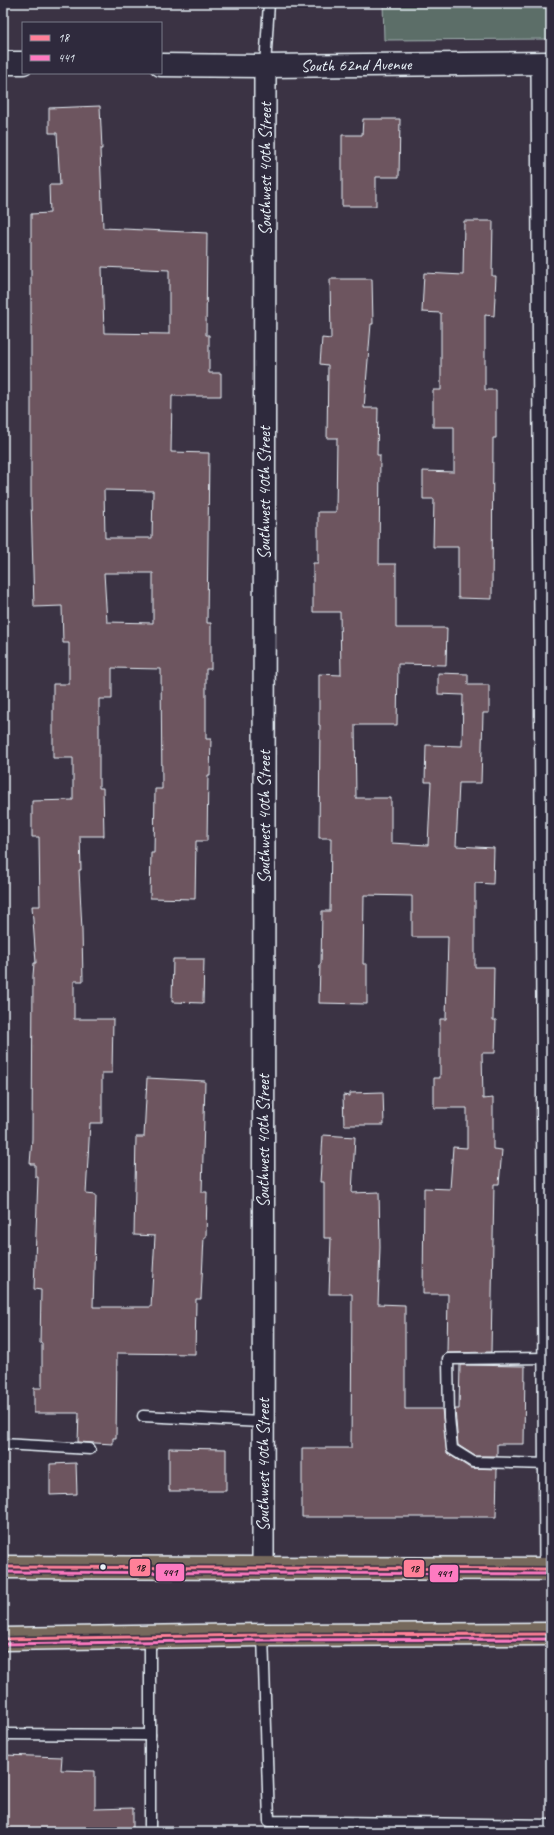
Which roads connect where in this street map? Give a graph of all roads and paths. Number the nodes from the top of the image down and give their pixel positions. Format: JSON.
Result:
{"nodes":[{"id":1,"x":269,"y":3,"type":"edge"},
{"id":2,"x":3,"y":63,"type":"edge"},
{"id":3,"x":22,"y":63,"type":"edge"},
{"id":4,"x":546,"y":63,"type":"edge"},
{"id":5,"x":162,"y":65,"type":"edge"},
{"id":6,"x":265,"y":66,"type":"junction"},
{"id":7,"x":549,"y":1358,"type":"junction"},
{"id":8,"x":143,"y":1416,"type":"dead end"},
{"id":9,"x":263,"y":1422,"type":"junction"},
{"id":10,"x":3,"y":1444,"type":"edge"},
{"id":11,"x":90,"y":1449,"type":"dead end"},
{"id":12,"x":549,"y":1464,"type":"junction"},
{"id":13,"x":3,"y":1566,"type":"edge"},
{"id":14,"x":263,"y":1568,"type":"junction"},
{"id":15,"x":551,"y":1569,"type":"edge"},
{"id":16,"x":551,"y":1634,"type":"edge"},
{"id":17,"x":263,"y":1635,"type":"junction"},
{"id":18,"x":150,"y":1637,"type":"junction"},
{"id":19,"x":3,"y":1639,"type":"edge"},
{"id":20,"x":3,"y":1734,"type":"edge"},
{"id":21,"x":150,"y":1735,"type":"junction"},
{"id":22,"x":551,"y":1825,"type":"edge"},
{"id":23,"x":150,"y":1832,"type":"edge"}],
"edges":[{"from":1,"to":6,"type":"lane"},
{"from":2,"to":3,"type":"street"},
{"from":4,"to":6,"type":"street","name":"South 62nd Avenue"},
{"from":4,"to":7,"type":"street"},
{"from":5,"to":6,"type":"street","name":"South 62nd Avenue"},
{"from":6,"to":9,"type":"street","name":"Southwest 40th Street"},
{"from":7,"to":12,"type":"street"},
{"from":7,"to":12,"type":"lane"},
{"from":8,"to":9,"type":"lane"},
{"from":9,"to":14,"type":"street","name":"Southwest 40th Street"},
{"from":10,"to":11,"type":"lane"},
{"from":12,"to":15,"type":"street"},
{"from":13,"to":14,"type":"main road"},
{"from":14,"to":15,"type":"main road"},
{"from":16,"to":17,"type":"main road"},
{"from":17,"to":18,"type":"main road"},
{"from":17,"to":22,"type":"lane"},
{"from":18,"to":19,"type":"main road"},
{"from":18,"to":21,"type":"lane"},
{"from":20,"to":21,"type":"lane"},
{"from":21,"to":23,"type":"lane"}]}
